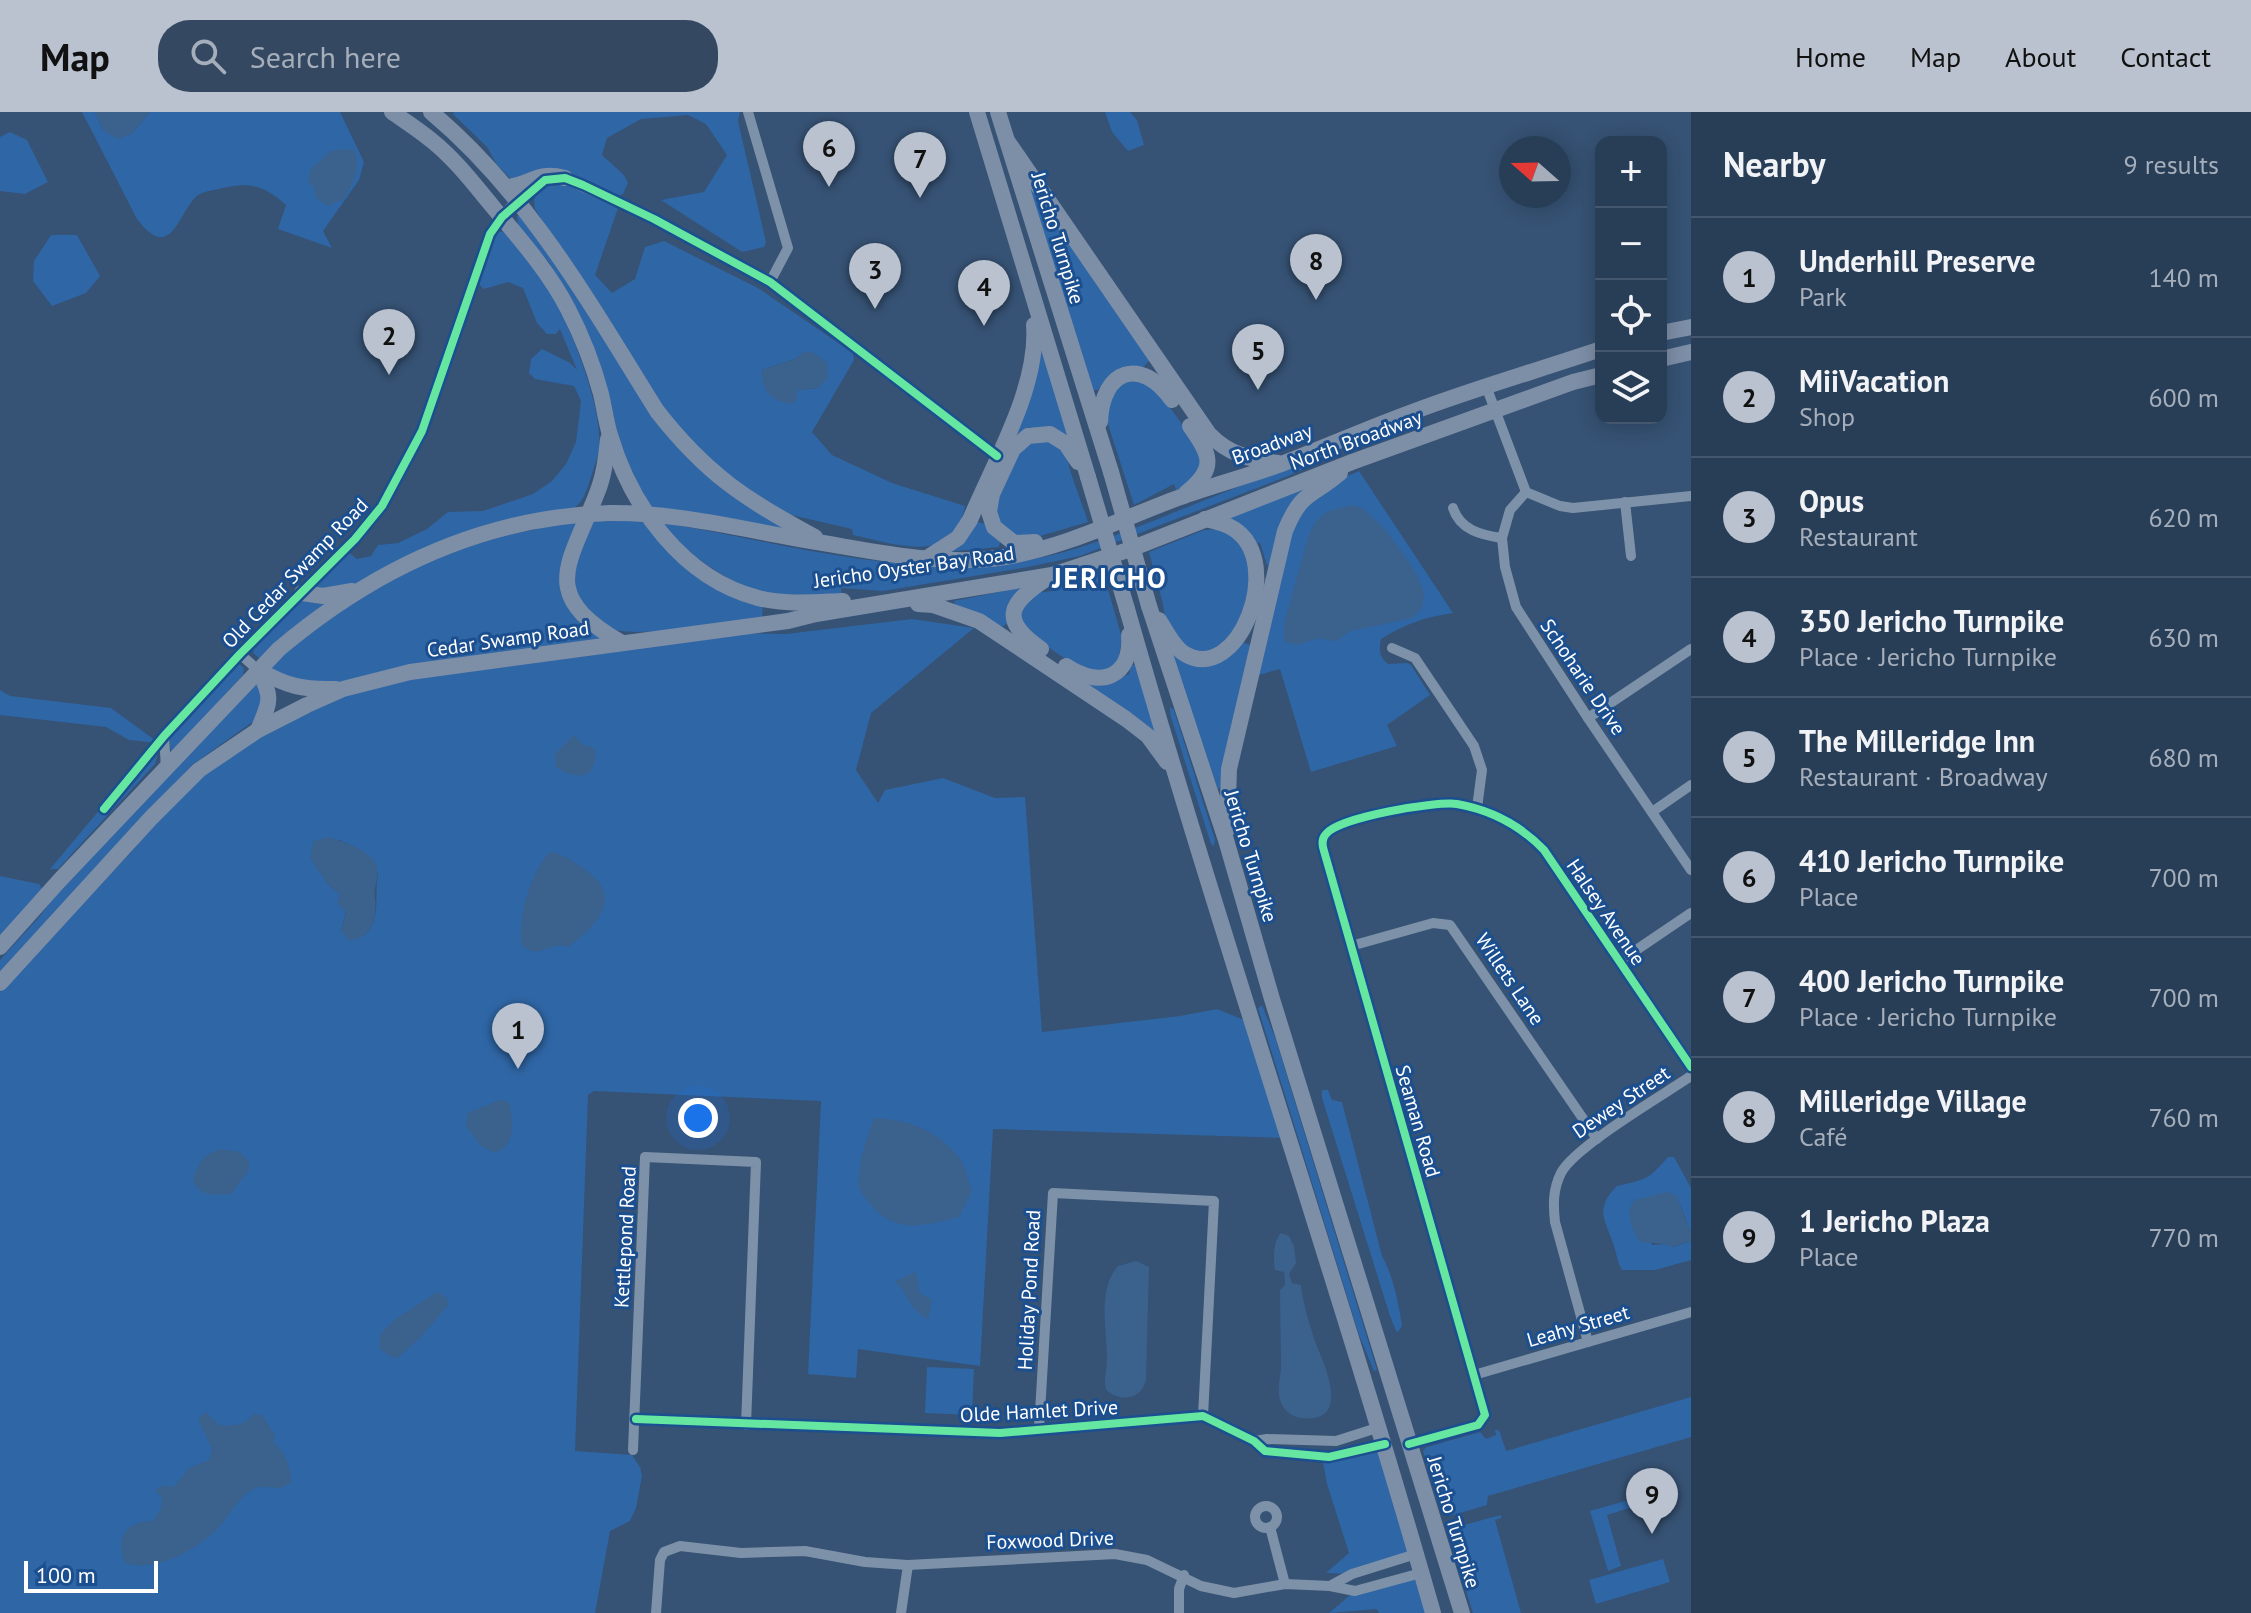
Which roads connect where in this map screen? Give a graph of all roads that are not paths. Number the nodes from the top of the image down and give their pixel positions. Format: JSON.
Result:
{"nodes":[{"id":1,"x":392,"y":112,"type":"edge"},
{"id":2,"x":431,"y":112,"type":"edge"},
{"id":3,"x":748,"y":112,"type":"edge"},
{"id":4,"x":977,"y":112,"type":"edge"},
{"id":5,"x":998,"y":112,"type":"edge"},
{"id":6,"x":1008,"y":142,"type":"junction"},
{"id":7,"x":565,"y":178,"type":"joint"},
{"id":8,"x":514,"y":194,"type":"junction"},
{"id":9,"x":502,"y":217,"type":"junction"},
{"id":10,"x":770,"y":282,"type":"junction"},
{"id":11,"x":1033,"y":299,"type":"junction"},
{"id":12,"x":1691,"y":327,"type":"edge"},
{"id":13,"x":1667,"y":332,"type":"edge"},
{"id":14,"x":1595,"y":351,"type":"edge"},
{"id":15,"x":1691,"y":352,"type":"edge"},
{"id":16,"x":1667,"y":358,"type":"edge"},
{"id":17,"x":1595,"y":377,"type":"edge"},
{"id":18,"x":1486,"y":386,"type":"junction"},
{"id":19,"x":1495,"y":410,"type":"junction"},
{"id":20,"x":609,"y":433,"type":"junction"},
{"id":21,"x":1099,"y":436,"type":"junction"},
{"id":22,"x":997,"y":456,"type":"junction"},
{"id":23,"x":1352,"y":462,"type":"junction"},
{"id":24,"x":1283,"y":463,"type":"junction"},
{"id":25,"x":1088,"y":477,"type":"junction"},
{"id":26,"x":1526,"y":492,"type":"junction"},
{"id":27,"x":1691,"y":496,"type":"edge"},
{"id":28,"x":1179,"y":497,"type":"junction"},
{"id":29,"x":1625,"y":502,"type":"junction"},
{"id":30,"x":1453,"y":508,"type":"dead end"},
{"id":31,"x":587,"y":515,"type":"junction"},
{"id":32,"x":646,"y":515,"type":"junction"},
{"id":33,"x":1205,"y":519,"type":"junction"},
{"id":34,"x":1502,"y":538,"type":"junction"},
{"id":35,"x":1072,"y":539,"type":"junction"},
{"id":36,"x":827,"y":544,"type":"junction"},
{"id":37,"x":1128,"y":550,"type":"junction"},
{"id":38,"x":1631,"y":556,"type":"dead end"},
{"id":39,"x":927,"y":558,"type":"junction"},
{"id":40,"x":1052,"y":575,"type":"junction"},
{"id":41,"x":365,"y":587,"type":"junction"},
{"id":42,"x":302,"y":593,"type":"junction"},
{"id":43,"x":897,"y":602,"type":"junction"},
{"id":44,"x":1149,"y":606,"type":"junction"},
{"id":45,"x":1127,"y":609,"type":"junction"},
{"id":46,"x":622,"y":643,"type":"junction"},
{"id":47,"x":1392,"y":648,"type":"dead end"},
{"id":48,"x":1691,"y":649,"type":"edge"},
{"id":49,"x":240,"y":654,"type":"junction"},
{"id":50,"x":258,"y":670,"type":"junction"},
{"id":51,"x":343,"y":689,"type":"junction"},
{"id":52,"x":1588,"y":718,"type":"junction"},
{"id":53,"x":258,"y":730,"type":"junction"},
{"id":54,"x":164,"y":736,"type":"junction"},
{"id":55,"x":166,"y":768,"type":"junction"},
{"id":56,"x":1173,"y":771,"type":"junction"},
{"id":57,"x":1691,"y":785,"type":"edge"},
{"id":58,"x":1477,"y":808,"type":"junction"},
{"id":59,"x":104,"y":809,"type":"dead end"},
{"id":60,"x":1652,"y":812,"type":"junction"},
{"id":61,"x":1328,"y":832,"type":"joint"},
{"id":62,"x":1226,"y":840,"type":"junction"},
{"id":63,"x":1691,"y":870,"type":"edge"},
{"id":64,"x":1691,"y":913,"type":"edge"},
{"id":65,"x":1251,"y":925,"type":"junction"},
{"id":66,"x":1225,"y":932,"type":"junction"},
{"id":67,"x":1351,"y":946,"type":"junction"},
{"id":68,"x":0,"y":947,"type":"edge"},
{"id":69,"x":1620,"y":961,"type":"junction"},
{"id":70,"x":0,"y":983,"type":"edge"},
{"id":71,"x":1691,"y":1067,"type":"edge"},
{"id":72,"x":1691,"y":1076,"type":"edge"},
{"id":73,"x":1597,"y":1139,"type":"junction"},
{"id":74,"x":1691,"y":1312,"type":"edge"},
{"id":75,"x":1588,"y":1342,"type":"junction"},
{"id":76,"x":1474,"y":1375,"type":"junction"},
{"id":77,"x":1203,"y":1416,"type":"junction"},
{"id":78,"x":636,"y":1419,"type":"junction"},
{"id":79,"x":746,"y":1425,"type":"junction"},
{"id":80,"x":1380,"y":1427,"type":"junction"},
{"id":81,"x":1039,"y":1429,"type":"junction"},
{"id":82,"x":1254,"y":1441,"type":"junction"},
{"id":83,"x":1385,"y":1444,"type":"junction"},
{"id":84,"x":1409,"y":1444,"type":"junction"},
{"id":85,"x":633,"y":1450,"type":"dead end"},
{"id":86,"x":1270,"y":1527,"type":"dead end"},
{"id":87,"x":1416,"y":1554,"type":"junction"},
{"id":88,"x":908,"y":1565,"type":"junction"},
{"id":89,"x":1421,"y":1573,"type":"junction"},
{"id":90,"x":1184,"y":1575,"type":"junction"},
{"id":91,"x":1285,"y":1584,"type":"junction"},
{"id":92,"x":1330,"y":1586,"type":"junction"},
{"id":93,"x":656,"y":1613,"type":"edge"},
{"id":94,"x":901,"y":1613,"type":"edge"},
{"id":95,"x":1179,"y":1613,"type":"edge"},
{"id":96,"x":1433,"y":1613,"type":"edge"},
{"id":97,"x":1462,"y":1613,"type":"edge"}],
"edges":[{"from":1,"to":9,"type":"main road","name":"Jericho Oyster Bay Road"},
{"from":2,"to":8,"type":"main road","name":"Jericho Oyster Bay Road"},
{"from":3,"to":10,"type":"street"},
{"from":4,"to":11,"type":"main road","name":"Jericho Turnpike"},
{"from":5,"to":6,"type":"main road","name":"Jericho Turnpike"},
{"from":6,"to":21,"type":"main road","name":"Jericho Turnpike"},
{"from":6,"to":24,"type":"main road"},
{"from":7,"to":8,"type":"main road"},
{"from":7,"to":10,"type":"street"},
{"from":8,"to":9,"type":"street","name":"Old Cedar Swamp Road"},
{"from":8,"to":36,"type":"main road","name":"Jericho Oyster Bay Road"},
{"from":9,"to":20,"type":"main road","name":"Jericho Oyster Bay Road"},
{"from":9,"to":42,"type":"street","name":"Old Cedar Swamp Road"},
{"from":10,"to":22,"type":"street"},
{"from":11,"to":22,"type":"main road"},
{"from":11,"to":25,"type":"main road","name":"Jericho Turnpike"},
{"from":12,"to":13,"type":"main road"},
{"from":14,"to":18,"type":"main road"},
{"from":15,"to":16,"type":"main road"},
{"from":17,"to":19,"type":"main road","name":"North Broadway"},
{"from":18,"to":19,"type":"street"},
{"from":18,"to":24,"type":"main road","name":"Broadway"},
{"from":19,"to":23,"type":"main road","name":"North Broadway"},
{"from":19,"to":26,"type":"street"},
{"from":20,"to":31,"type":"main road"},
{"from":20,"to":32,"type":"main road","name":"Jericho Oyster Bay Road"},
{"from":21,"to":28,"type":"main road"},
{"from":21,"to":44,"type":"main road","name":"Jericho Turnpike","bridge":true},
{"from":22,"to":39,"type":"main road"},
{"from":23,"to":33,"type":"main road","name":"North Broadway"},
{"from":23,"to":62,"type":"main road"},
{"from":24,"to":28,"type":"main road","name":"Broadway"},
{"from":25,"to":35,"type":"main road"},
{"from":25,"to":45,"type":"main road","name":"Jericho Turnpike","bridge":true},
{"from":26,"to":29,"type":"street"},
{"from":26,"to":34,"type":"street"},
{"from":27,"to":29,"type":"street"},
{"from":28,"to":35,"type":"main road","name":"Broadway"},
{"from":29,"to":38,"type":"street"},
{"from":30,"to":34,"type":"street"},
{"from":31,"to":32,"type":"main road"},
{"from":31,"to":41,"type":"main road"},
{"from":31,"to":46,"type":"main road"},
{"from":32,"to":36,"type":"main road"},
{"from":32,"to":37,"type":"main road","name":"Jericho Oyster Bay Road"},
{"from":33,"to":37,"type":"main road","name":"North Broadway"},
{"from":33,"to":44,"type":"main road"},
{"from":34,"to":52,"type":"street","name":"Schoharie Drive"},
{"from":35,"to":39,"type":"main road"},
{"from":36,"to":39,"type":"main road"},
{"from":37,"to":40,"type":"main road","name":"Cedar Swamp Road"},
{"from":40,"to":43,"type":"main road","name":"Cedar Swamp Road"},
{"from":40,"to":45,"type":"main road"},
{"from":41,"to":42,"type":"main road"},
{"from":41,"to":50,"type":"main road"},
{"from":42,"to":49,"type":"street","name":"Old Cedar Swamp Road"},
{"from":43,"to":46,"type":"main road","name":"Cedar Swamp Road"},
{"from":43,"to":56,"type":"main road"},
{"from":44,"to":62,"type":"main road","name":"Jericho Turnpike"},
{"from":45,"to":56,"type":"main road","name":"Jericho Turnpike"},
{"from":46,"to":51,"type":"main road","name":"Cedar Swamp Road"},
{"from":47,"to":58,"type":"street"},
{"from":48,"to":52,"type":"street"},
{"from":49,"to":50,"type":"street"},
{"from":49,"to":54,"type":"street","name":"Old Cedar Swamp Road"},
{"from":50,"to":51,"type":"main road"},
{"from":50,"to":53,"type":"main road"},
{"from":50,"to":55,"type":"main road"},
{"from":51,"to":53,"type":"main road","name":"Cedar Swamp Road"},
{"from":52,"to":60,"type":"street","name":"Schoharie Drive"},
{"from":53,"to":70,"type":"main road","name":"Cedar Swamp Road"},
{"from":54,"to":55,"type":"street"},
{"from":54,"to":59,"type":"street","name":"Old Cedar Swamp Road"},
{"from":55,"to":68,"type":"main road"},
{"from":56,"to":66,"type":"main road","name":"Jericho Turnpike"},
{"from":57,"to":60,"type":"street"},
{"from":58,"to":61,"type":"street","name":"Halsey Avenue"},
{"from":58,"to":69,"type":"street","name":"Halsey Avenue"},
{"from":60,"to":63,"type":"street","name":"Schoharie Drive"},
{"from":61,"to":67,"type":"street","name":"Seaman Road"},
{"from":62,"to":65,"type":"main road","name":"Jericho Turnpike"},
{"from":64,"to":69,"type":"street"},
{"from":65,"to":66,"type":"main road"},
{"from":65,"to":84,"type":"main road","name":"Jericho Turnpike"},
{"from":66,"to":80,"type":"main road","name":"Jericho Turnpike"},
{"from":67,"to":73,"type":"street","name":"Willets Lane"},
{"from":67,"to":76,"type":"street","name":"Seaman Road"},
{"from":69,"to":71,"type":"street","name":"Halsey Avenue"},
{"from":72,"to":73,"type":"street","name":"Dewey Street"},
{"from":73,"to":75,"type":"street","name":"Dewey Street"},
{"from":74,"to":75,"type":"street","name":"Leahy Street"},
{"from":75,"to":76,"type":"street","name":"Leahy Street"},
{"from":76,"to":84,"type":"street","name":"Seaman Road"},
{"from":77,"to":81,"type":"street","name":"Olde Hamlet Drive"},
{"from":77,"to":81,"type":"street","name":"Holiday Pond Road"},
{"from":77,"to":82,"type":"street"},
{"from":78,"to":79,"type":"street","name":"Olde Hamlet Drive"},
{"from":78,"to":79,"type":"street","name":"Kettlepond Road"},
{"from":78,"to":85,"type":"street","name":"Kettlepond Road"},
{"from":79,"to":81,"type":"street","name":"Olde Hamlet Drive"},
{"from":80,"to":82,"type":"street"},
{"from":80,"to":83,"type":"main road","name":"Jericho Turnpike"},
{"from":82,"to":83,"type":"street"},
{"from":83,"to":87,"type":"main road","name":"Jericho Turnpike"},
{"from":84,"to":97,"type":"main road","name":"Jericho Turnpike"},
{"from":86,"to":91,"type":"street"},
{"from":87,"to":89,"type":"main road","name":"Jericho Turnpike"},
{"from":87,"to":92,"type":"street","name":"Foxwood Drive"},
{"from":88,"to":90,"type":"street","name":"Foxwood Drive"},
{"from":88,"to":93,"type":"street","name":"Foxwood Drive"},
{"from":88,"to":94,"type":"street"},
{"from":89,"to":92,"type":"street","name":"Foxwood Drive"},
{"from":89,"to":96,"type":"main road","name":"Jericho Turnpike"},
{"from":90,"to":91,"type":"street","name":"Foxwood Drive"},
{"from":90,"to":95,"type":"street"},
{"from":91,"to":92,"type":"street","name":"Foxwood Drive"}]}
